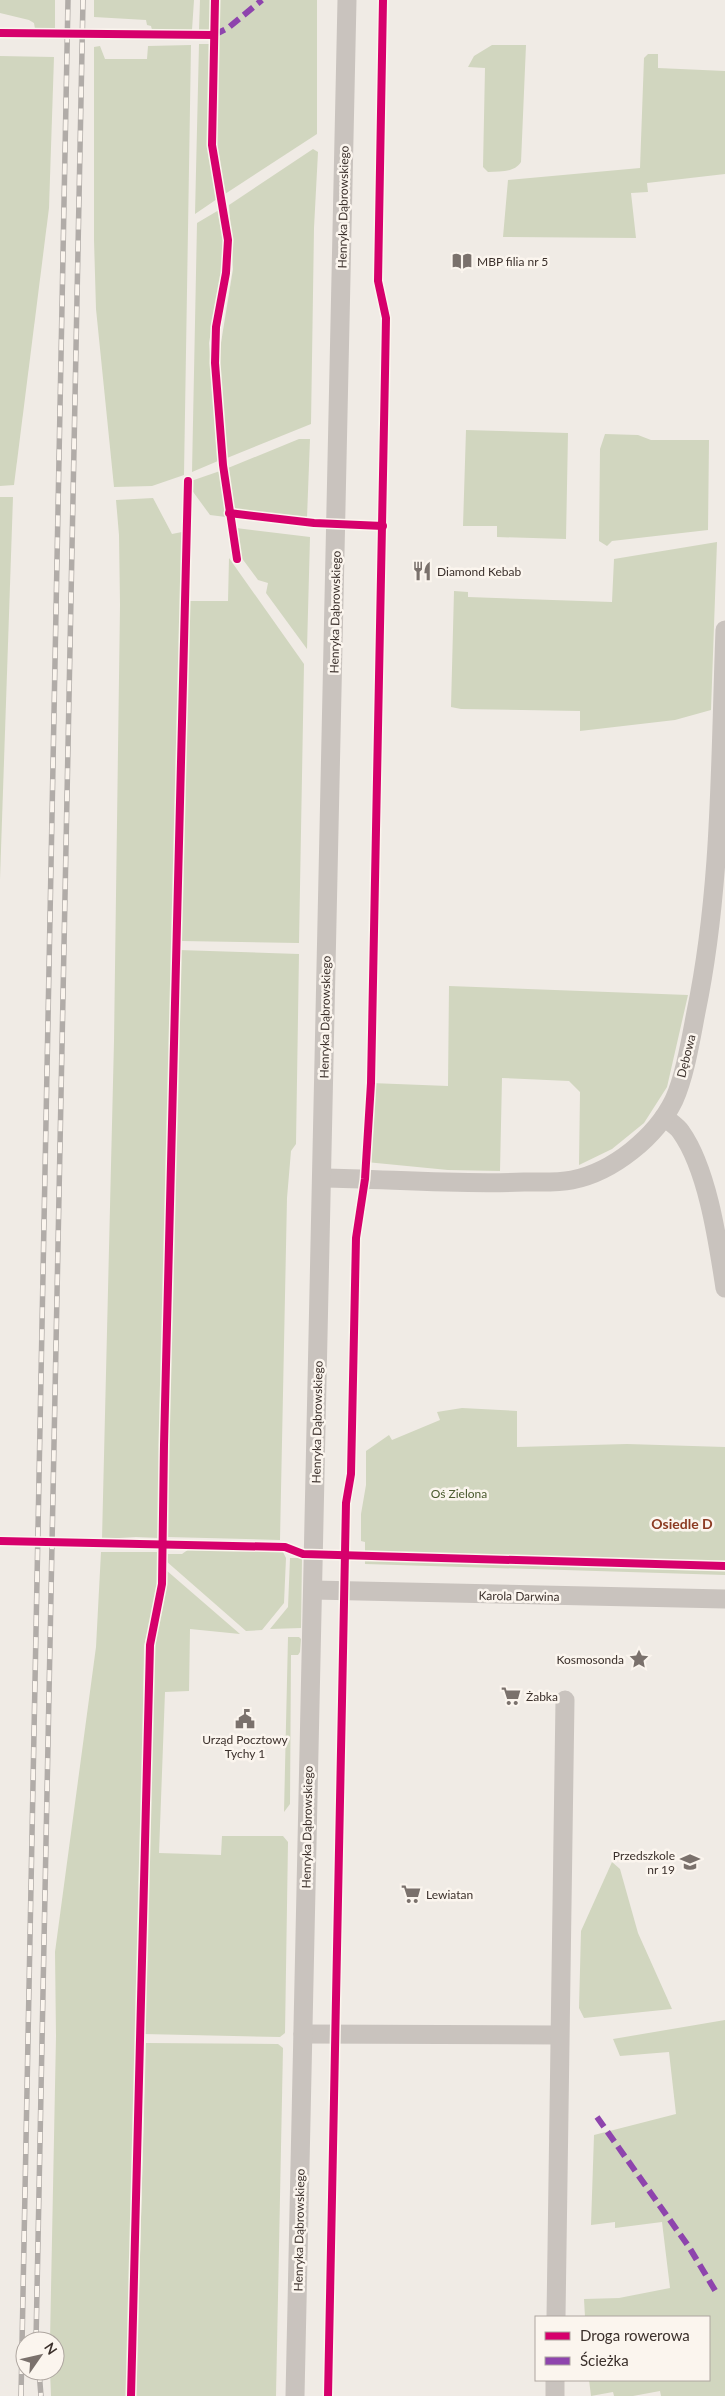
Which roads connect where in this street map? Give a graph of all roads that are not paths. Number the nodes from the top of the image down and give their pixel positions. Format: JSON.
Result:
{"nodes":[{"id":1,"x":347,"y":0,"type":"edge"},
{"id":2,"x":725,"y":630,"type":"edge"},
{"id":3,"x":664,"y":1117,"type":"junction"},
{"id":4,"x":322,"y":1178,"type":"junction"},
{"id":5,"x":725,"y":1288,"type":"edge"},
{"id":6,"x":312,"y":1590,"type":"junction"},
{"id":7,"x":725,"y":1599,"type":"edge"},
{"id":8,"x":565,"y":1700,"type":"dead end"},
{"id":9,"x":303,"y":2034,"type":"junction"},
{"id":10,"x":559,"y":2035,"type":"junction"},
{"id":11,"x":556,"y":2316,"type":"edge"},
{"id":12,"x":556,"y":2381,"type":"edge"},
{"id":13,"x":295,"y":2396,"type":"edge"},
{"id":14,"x":555,"y":2396,"type":"edge"}],
"edges":[{"from":1,"to":4,"type":"street","name":"Henryka Dąbrowskiego"},
{"from":2,"to":3,"type":"street","name":"Dębowa"},
{"from":3,"to":4,"type":"street","name":"Dębowa"},
{"from":3,"to":5,"type":"street"},
{"from":4,"to":6,"type":"street","name":"Henryka Dąbrowskiego"},
{"from":6,"to":7,"type":"street","name":"Karola Darwina"},
{"from":6,"to":9,"type":"street","name":"Henryka Dąbrowskiego"},
{"from":8,"to":10,"type":"street"},
{"from":9,"to":10,"type":"street"},
{"from":9,"to":13,"type":"street","name":"Henryka Dąbrowskiego"},
{"from":10,"to":11,"type":"street"},
{"from":12,"to":14,"type":"street"}]}
